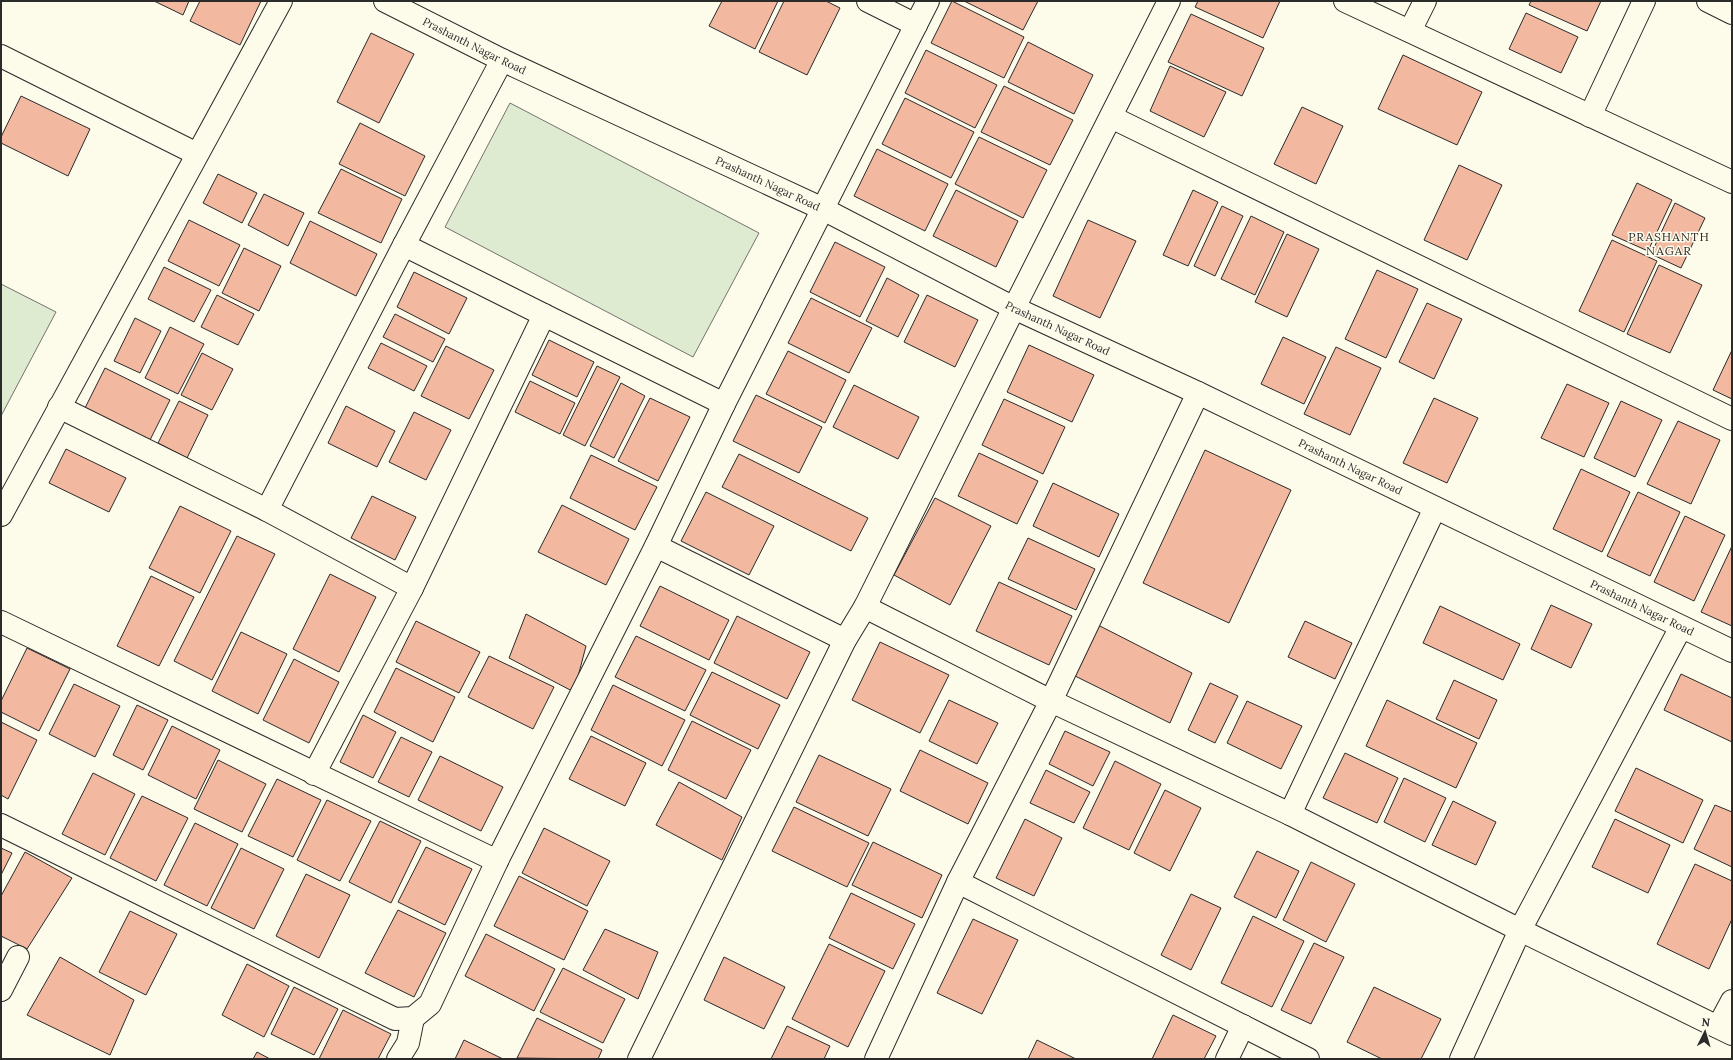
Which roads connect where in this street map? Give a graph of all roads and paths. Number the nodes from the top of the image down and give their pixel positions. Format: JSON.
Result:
{"nodes":[{"id":1,"x":280,"y":1,"type":"edge"},
{"id":2,"x":385,"y":1,"type":"edge"},
{"id":3,"x":868,"y":1,"type":"edge"},
{"id":4,"x":928,"y":1,"type":"edge"},
{"id":5,"x":1169,"y":1,"type":"edge"},
{"id":6,"x":1345,"y":1,"type":"edge"},
{"id":7,"x":1425,"y":1,"type":"edge"},
{"id":8,"x":1644,"y":1,"type":"edge"},
{"id":9,"x":1708,"y":1,"type":"edge"},
{"id":10,"x":1732,"y":13,"type":"edge"},
{"id":11,"x":916,"y":25,"type":"junction"},
{"id":12,"x":1410,"y":31,"type":"junction"},
{"id":13,"x":1,"y":56,"type":"edge"},
{"id":14,"x":502,"y":60,"type":"junction"},
{"id":15,"x":1590,"y":116,"type":"junction"},
{"id":16,"x":1111,"y":117,"type":"junction"},
{"id":17,"x":198,"y":154,"type":"junction"},
{"id":18,"x":1732,"y":182,"type":"edge"},
{"id":19,"x":823,"y":209,"type":"junction"},
{"id":20,"x":404,"y":245,"type":"junction"},
{"id":21,"x":1014,"y":308,"type":"junction"},
{"id":22,"x":544,"y":315,"type":"junction"},
{"id":23,"x":1198,"y":393,"type":"junction"},
{"id":24,"x":724,"y":404,"type":"junction"},
{"id":25,"x":59,"y":407,"type":"junction"},
{"id":26,"x":1732,"y":419,"type":"edge"},
{"id":27,"x":1435,"y":508,"type":"junction"},
{"id":28,"x":267,"y":510,"type":"junction"},
{"id":29,"x":1,"y":515,"type":"edge"},
{"id":30,"x":656,"y":546,"type":"junction"},
{"id":31,"x":412,"y":588,"type":"junction"},
{"id":32,"x":865,"y":607,"type":"junction"},
{"id":33,"x":1,"y":622,"type":"edge"},
{"id":34,"x":1681,"y":627,"type":"junction"},
{"id":35,"x":845,"y":640,"type":"junction"},
{"id":36,"x":1732,"y":651,"type":"edge"},
{"id":37,"x":1051,"y":701,"type":"junction"},
{"id":38,"x":314,"y":774,"type":"junction"},
{"id":39,"x":1290,"y":814,"type":"junction"},
{"id":40,"x":1,"y":825,"type":"edge"},
{"id":41,"x":497,"y":861,"type":"junction"},
{"id":42,"x":958,"y":882,"type":"junction"},
{"id":43,"x":1520,"y":930,"type":"junction"},
{"id":44,"x":18,"y":957,"type":"dead end"},
{"id":45,"x":1,"y":990,"type":"edge"},
{"id":46,"x":1732,"y":1001,"type":"edge"},
{"id":47,"x":413,"y":1018,"type":"junction"},
{"id":48,"x":1243,"y":1026,"type":"junction"},
{"id":49,"x":1725,"y":1030,"type":"edge"},
{"id":50,"x":398,"y":1059,"type":"edge"},
{"id":51,"x":639,"y":1059,"type":"edge"},
{"id":52,"x":876,"y":1059,"type":"edge"},
{"id":53,"x":1227,"y":1059,"type":"edge"},
{"id":54,"x":1308,"y":1059,"type":"edge"},
{"id":55,"x":1461,"y":1059,"type":"edge"}],
"edges":[{"from":1,"to":17,"type":"street"},
{"from":2,"to":14,"type":"street","name":"Prashanth Nagar Road"},
{"from":3,"to":11,"type":"street"},
{"from":4,"to":11,"type":"street"},
{"from":5,"to":16,"type":"street"},
{"from":6,"to":12,"type":"street"},
{"from":7,"to":12,"type":"street"},
{"from":8,"to":15,"type":"street"},
{"from":9,"to":10,"type":"street"},
{"from":11,"to":19,"type":"street"},
{"from":12,"to":15,"type":"street"},
{"from":13,"to":17,"type":"street"},
{"from":14,"to":19,"type":"street","name":"Prashanth Nagar Road"},
{"from":14,"to":20,"type":"street"},
{"from":15,"to":18,"type":"street"},
{"from":16,"to":21,"type":"street"},
{"from":16,"to":26,"type":"street"},
{"from":17,"to":25,"type":"street"},
{"from":19,"to":21,"type":"street","name":"Prashanth Nagar Road"},
{"from":19,"to":24,"type":"street"},
{"from":20,"to":22,"type":"street"},
{"from":20,"to":28,"type":"street"},
{"from":21,"to":23,"type":"street","name":"Prashanth Nagar Road"},
{"from":21,"to":32,"type":"street"},
{"from":22,"to":24,"type":"street"},
{"from":22,"to":31,"type":"street"},
{"from":23,"to":27,"type":"street","name":"Prashanth Nagar Road"},
{"from":23,"to":37,"type":"street"},
{"from":24,"to":30,"type":"street"},
{"from":25,"to":28,"type":"street"},
{"from":25,"to":29,"type":"street"},
{"from":27,"to":34,"type":"street","name":"Prashanth Nagar Road"},
{"from":27,"to":39,"type":"street"},
{"from":28,"to":31,"type":"street"},
{"from":30,"to":35,"type":"street"},
{"from":30,"to":41,"type":"street"},
{"from":31,"to":38,"type":"street"},
{"from":32,"to":35,"type":"street"},
{"from":32,"to":37,"type":"street"},
{"from":33,"to":38,"type":"street"},
{"from":34,"to":36,"type":"street","name":"Prashanth Nagar Road"},
{"from":34,"to":43,"type":"street"},
{"from":35,"to":51,"type":"street"},
{"from":37,"to":39,"type":"street"},
{"from":37,"to":42,"type":"street"},
{"from":38,"to":41,"type":"street"},
{"from":39,"to":43,"type":"street"},
{"from":40,"to":47,"type":"street"},
{"from":41,"to":47,"type":"street"},
{"from":42,"to":48,"type":"street"},
{"from":42,"to":52,"type":"street"},
{"from":43,"to":49,"type":"street"},
{"from":43,"to":55,"type":"street"},
{"from":44,"to":45,"type":"street"},
{"from":46,"to":49,"type":"street"},
{"from":47,"to":50,"type":"street"},
{"from":48,"to":53,"type":"street"},
{"from":48,"to":54,"type":"street"}]}
